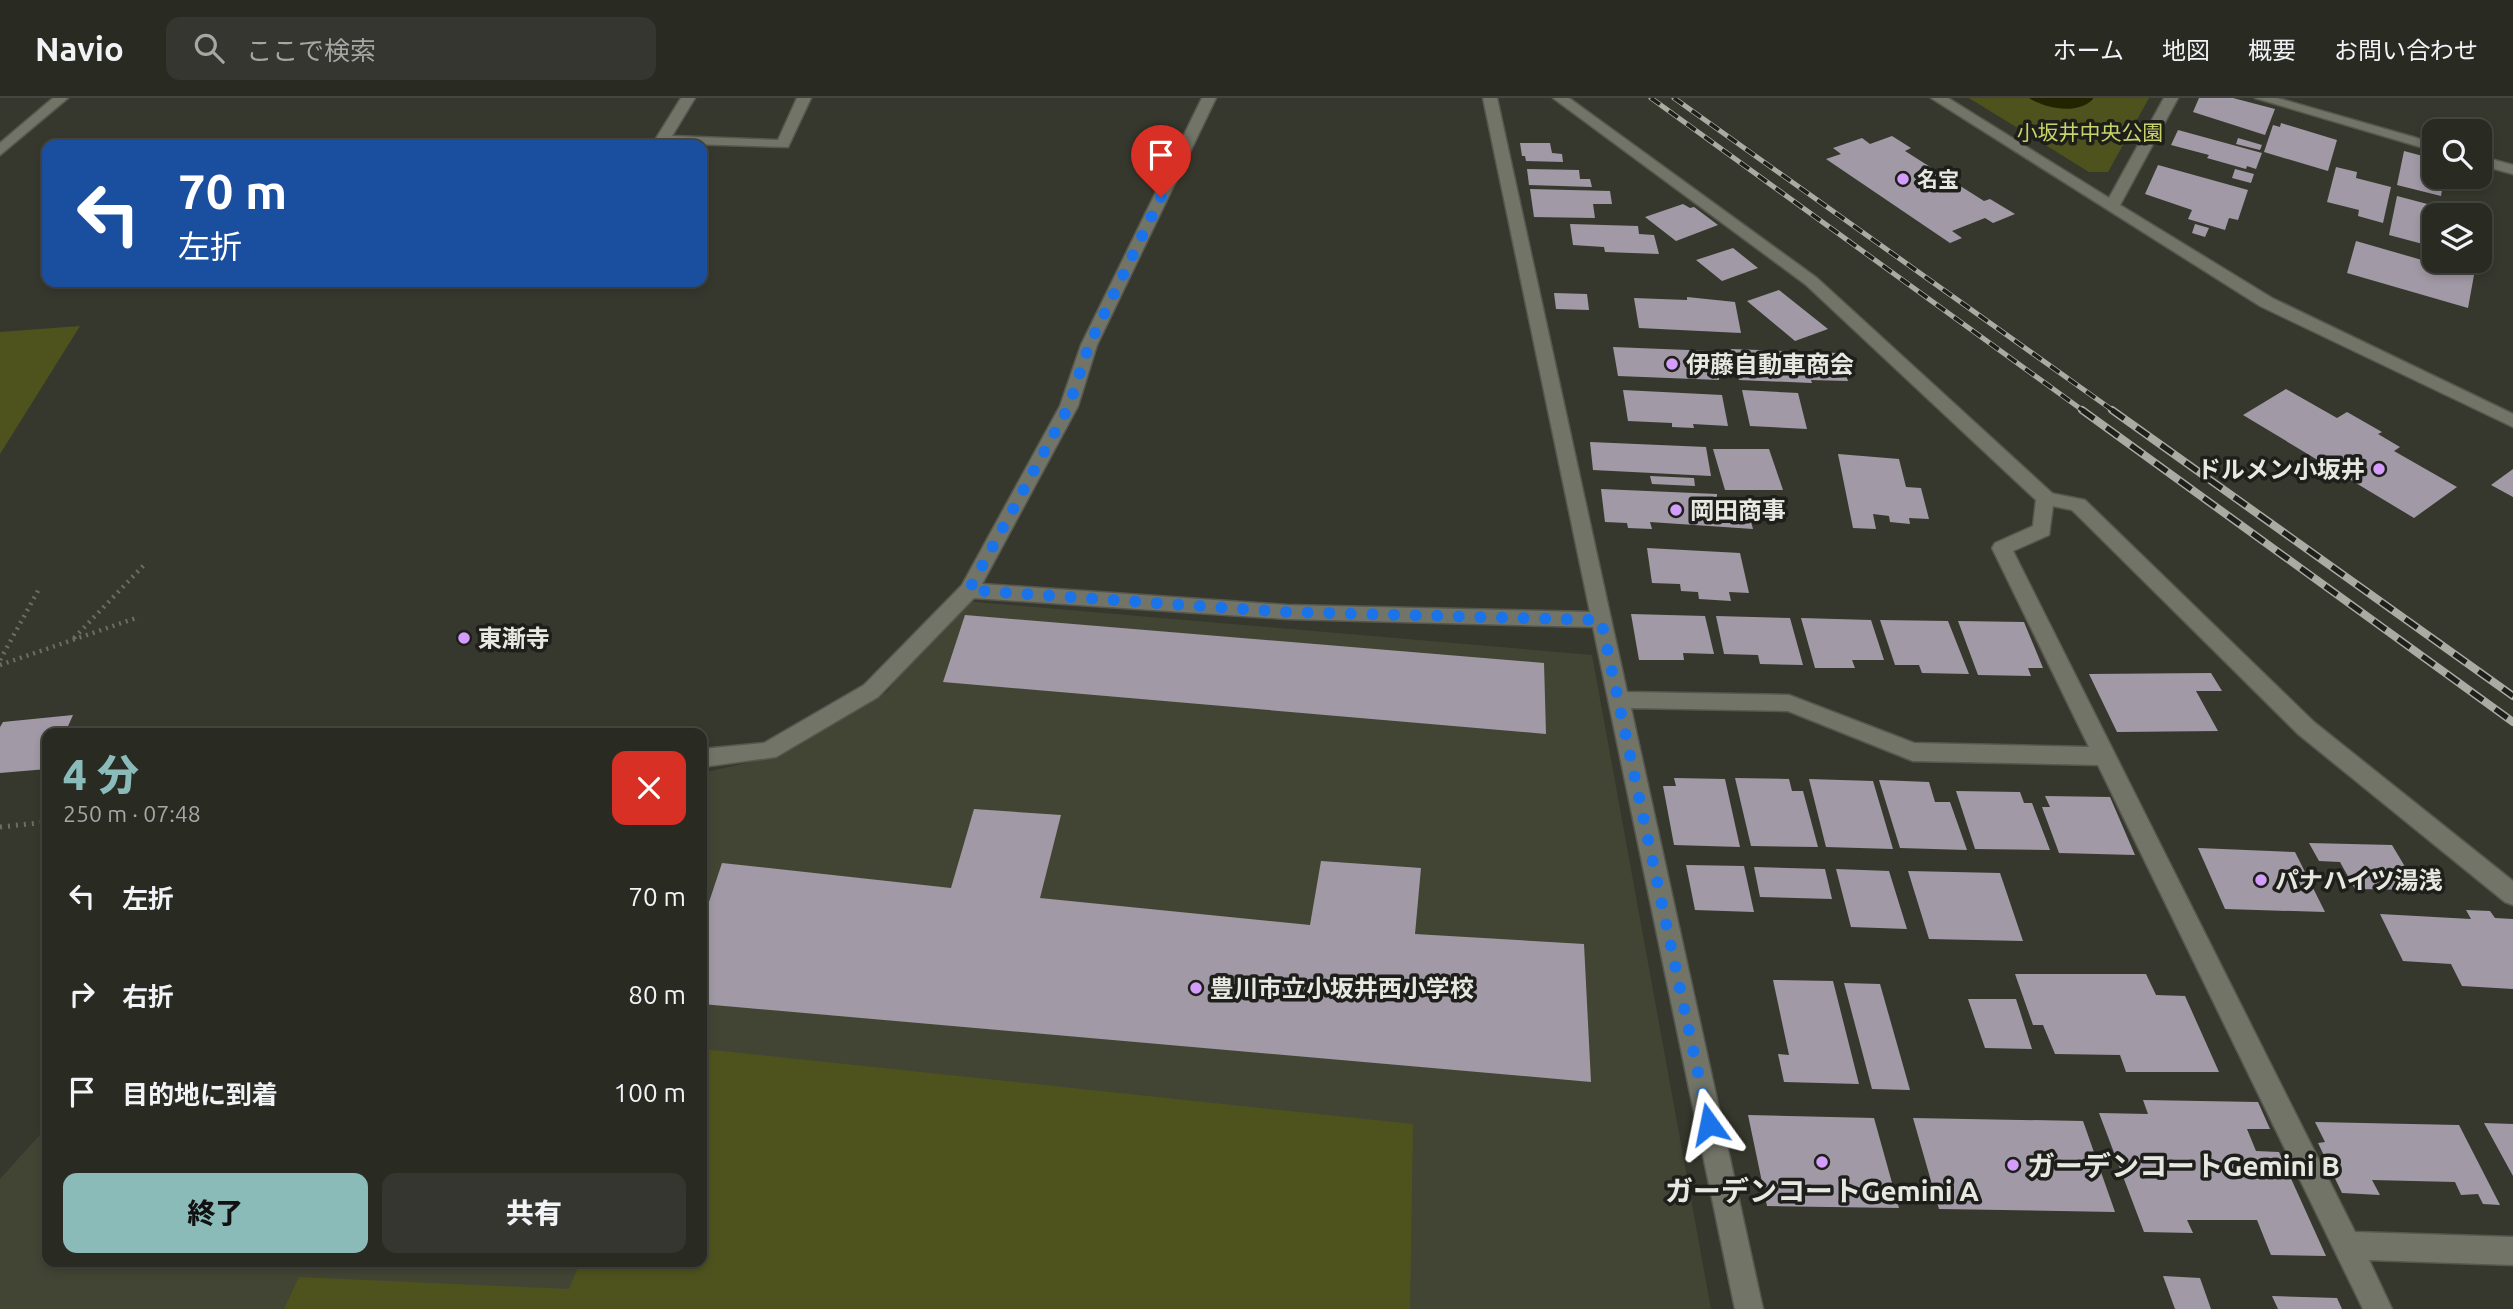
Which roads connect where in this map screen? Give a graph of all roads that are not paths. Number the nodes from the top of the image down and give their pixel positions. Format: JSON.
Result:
{"nodes":[{"id":1,"x":61,"y":98,"type":"edge"},
{"id":2,"x":688,"y":98,"type":"edge"},
{"id":3,"x":804,"y":98,"type":"edge"},
{"id":4,"x":1209,"y":98,"type":"edge"},
{"id":5,"x":1490,"y":98,"type":"edge"},
{"id":6,"x":1560,"y":98,"type":"edge"},
{"id":7,"x":1938,"y":98,"type":"edge"},
{"id":8,"x":2171,"y":98,"type":"edge"},
{"id":9,"x":2262,"y":98,"type":"edge"},
{"id":10,"x":662,"y":140,"type":"edge"},
{"id":11,"x":707,"y":141,"type":"edge"},
{"id":12,"x":2422,"y":144,"type":"edge"},
{"id":13,"x":0,"y":151,"type":"edge"},
{"id":14,"x":2492,"y":164,"type":"edge"},
{"id":15,"x":2513,"y":170,"type":"edge"},
{"id":16,"x":2112,"y":205,"type":"junction"},
{"id":17,"x":2513,"y":421,"type":"edge"},
{"id":18,"x":2045,"y":498,"type":"junction"},
{"id":19,"x":969,"y":590,"type":"junction"},
{"id":20,"x":1601,"y":620,"type":"junction"},
{"id":21,"x":1619,"y":700,"type":"junction"},
{"id":22,"x":707,"y":757,"type":"edge"},
{"id":23,"x":2106,"y":757,"type":"junction"},
{"id":24,"x":2513,"y":895,"type":"edge"},
{"id":25,"x":2348,"y":1246,"type":"junction"},
{"id":26,"x":2513,"y":1251,"type":"edge"},
{"id":27,"x":1749,"y":1309,"type":"edge"},
{"id":28,"x":2378,"y":1309,"type":"edge"}],
"edges":[{"from":1,"to":13,"type":"street"},
{"from":2,"to":10,"type":"street"},
{"from":3,"to":11,"type":"street"},
{"from":4,"to":19,"type":"street"},
{"from":5,"to":20,"type":"street"},
{"from":6,"to":18,"type":"street"},
{"from":7,"to":16,"type":"street"},
{"from":8,"to":16,"type":"street"},
{"from":9,"to":12,"type":"street"},
{"from":14,"to":15,"type":"street"},
{"from":16,"to":17,"type":"street"},
{"from":18,"to":23,"type":"street"},
{"from":18,"to":24,"type":"street"},
{"from":19,"to":20,"type":"street"},
{"from":19,"to":22,"type":"street"},
{"from":20,"to":21,"type":"street"},
{"from":21,"to":23,"type":"street"},
{"from":21,"to":27,"type":"street"},
{"from":23,"to":25,"type":"street"},
{"from":25,"to":26,"type":"street"},
{"from":25,"to":28,"type":"street"}]}
